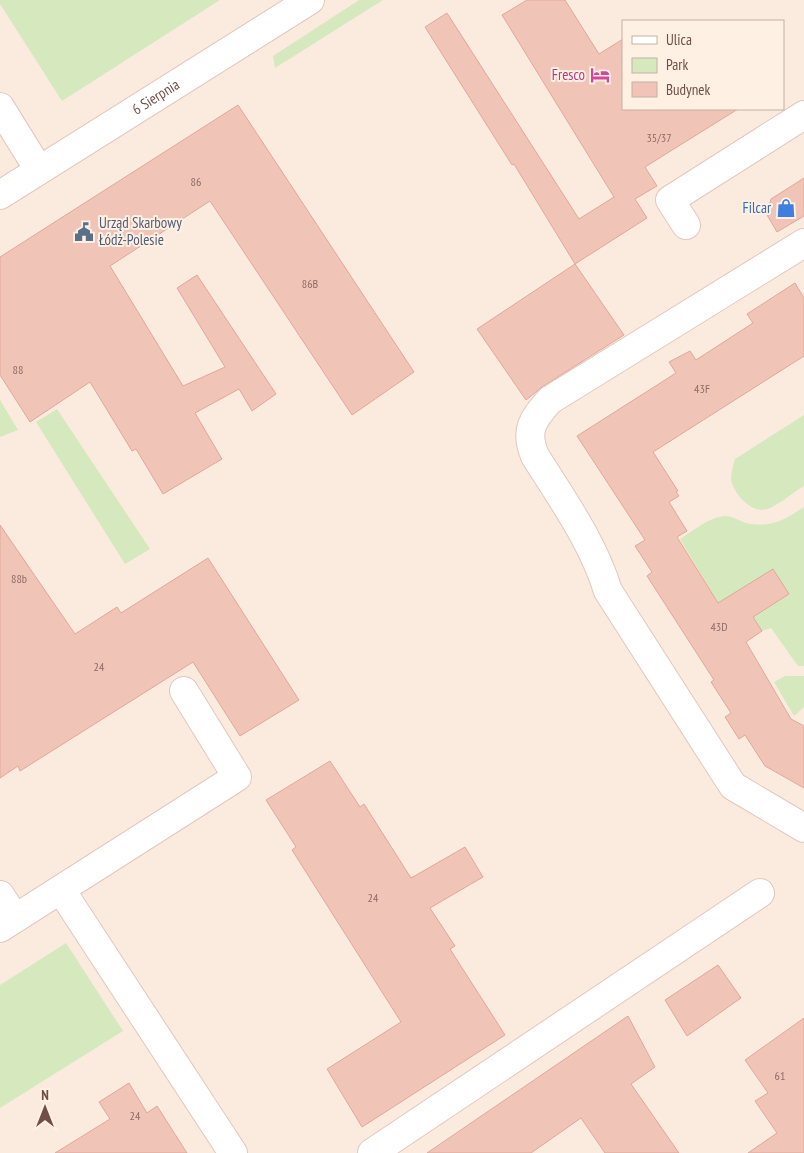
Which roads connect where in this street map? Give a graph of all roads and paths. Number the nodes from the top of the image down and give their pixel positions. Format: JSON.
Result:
{"nodes":[{"id":1,"x":310,"y":0,"type":"edge"},
{"id":2,"x":0,"y":107,"type":"edge"},
{"id":3,"x":804,"y":115,"type":"edge"},
{"id":4,"x":39,"y":170,"type":"junction"},
{"id":5,"x":0,"y":195,"type":"edge"},
{"id":6,"x":686,"y":225,"type":"dead end"},
{"id":7,"x":804,"y":243,"type":"edge"},
{"id":8,"x":184,"y":691,"type":"dead end"},
{"id":9,"x":804,"y":828,"type":"edge"},
{"id":10,"x":61,"y":890,"type":"junction"},
{"id":11,"x":760,"y":893,"type":"dead end"},
{"id":12,"x":0,"y":895,"type":"edge"},
{"id":13,"x":8,"y":923,"type":"edge"},
{"id":14,"x":233,"y":1153,"type":"edge"},
{"id":15,"x":372,"y":1153,"type":"edge"}],
"edges":[{"from":1,"to":4,"type":"street","name":"6 Sierpnia"},
{"from":2,"to":4,"type":"street"},
{"from":3,"to":6,"type":"street"},
{"from":4,"to":5,"type":"street","name":"6 Sierpnia"},
{"from":7,"to":9,"type":"street"},
{"from":8,"to":10,"type":"street"},
{"from":10,"to":13,"type":"street"},
{"from":10,"to":14,"type":"street"},
{"from":11,"to":15,"type":"street"},
{"from":12,"to":13,"type":"street"}]}
